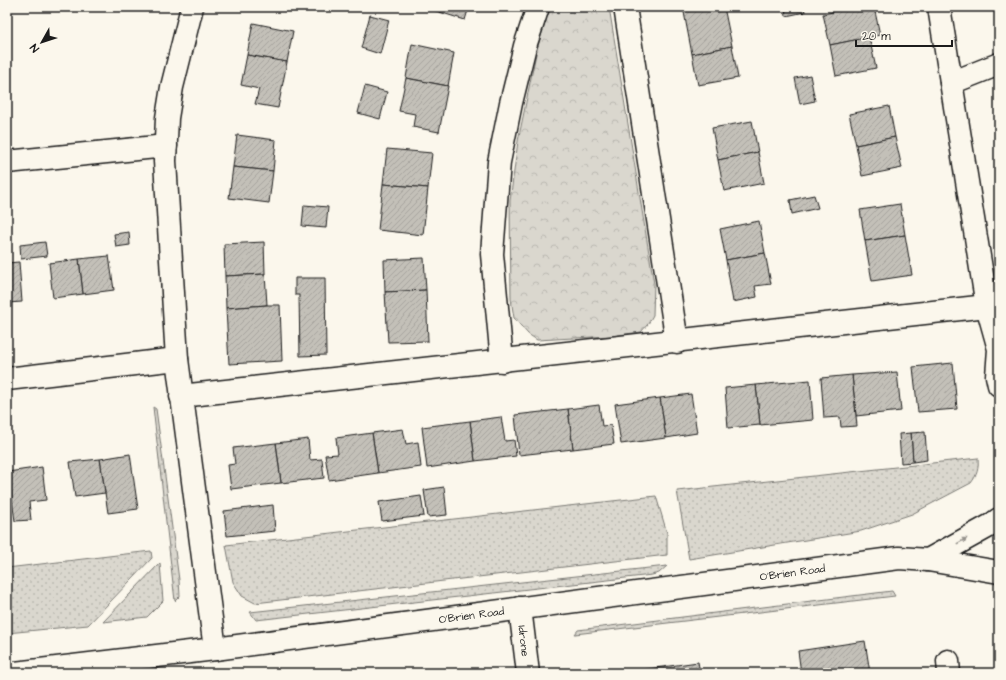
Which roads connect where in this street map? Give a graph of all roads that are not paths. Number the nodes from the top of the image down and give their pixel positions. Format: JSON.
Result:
{"nodes":[{"id":1,"x":192,"y":7,"type":"edge"},
{"id":2,"x":538,"y":7,"type":"edge"},
{"id":3,"x":625,"y":7,"type":"edge"},
{"id":4,"x":939,"y":7,"type":"edge"},
{"id":5,"x":999,"y":64,"type":"edge"},
{"id":6,"x":952,"y":82,"type":"junction"},
{"id":7,"x":166,"y":146,"type":"junction"},
{"id":8,"x":7,"y":162,"type":"edge"},
{"id":9,"x":987,"y":306,"type":"junction"},
{"id":10,"x":677,"y":342,"type":"junction"},
{"id":11,"x":999,"y":350,"type":"edge"},
{"id":12,"x":177,"y":359,"type":"junction"},
{"id":13,"x":502,"y":361,"type":"junction"},
{"id":14,"x":7,"y":379,"type":"edge"},
{"id":15,"x":999,"y":385,"type":"edge"},
{"id":16,"x":181,"y":396,"type":"junction"},
{"id":17,"x":999,"y":519,"type":"edge"},
{"id":18,"x":928,"y":560,"type":"junction"},
{"id":19,"x":999,"y":572,"type":"edge"},
{"id":20,"x":520,"y":608,"type":"junction"},
{"id":21,"x":215,"y":649,"type":"junction"},
{"id":22,"x":15,"y":673,"type":"edge"},
{"id":23,"x":528,"y":673,"type":"edge"}],
"edges":[{"from":1,"to":7,"type":"street"},
{"from":2,"to":13,"type":"street"},
{"from":3,"to":10,"type":"street"},
{"from":4,"to":6,"type":"street"},
{"from":5,"to":6,"type":"street"},
{"from":6,"to":9,"type":"street"},
{"from":7,"to":8,"type":"street"},
{"from":7,"to":12,"type":"street"},
{"from":9,"to":10,"type":"street"},
{"from":9,"to":11,"type":"street"},
{"from":10,"to":13,"type":"street"},
{"from":11,"to":15,"type":"street"},
{"from":12,"to":14,"type":"street"},
{"from":12,"to":16,"type":"street"},
{"from":13,"to":16,"type":"street"},
{"from":16,"to":21,"type":"street"},
{"from":18,"to":17,"type":"street","one_way":true},
{"from":18,"to":19,"type":"street","name":"O'Brien Road"},
{"from":18,"to":20,"type":"street","name":"O'Brien Road"},
{"from":20,"to":21,"type":"street","name":"O'Brien Road"},
{"from":20,"to":23,"type":"street","name":"Idrone"},
{"from":21,"to":22,"type":"street","name":"O'Brien Road"}]}
